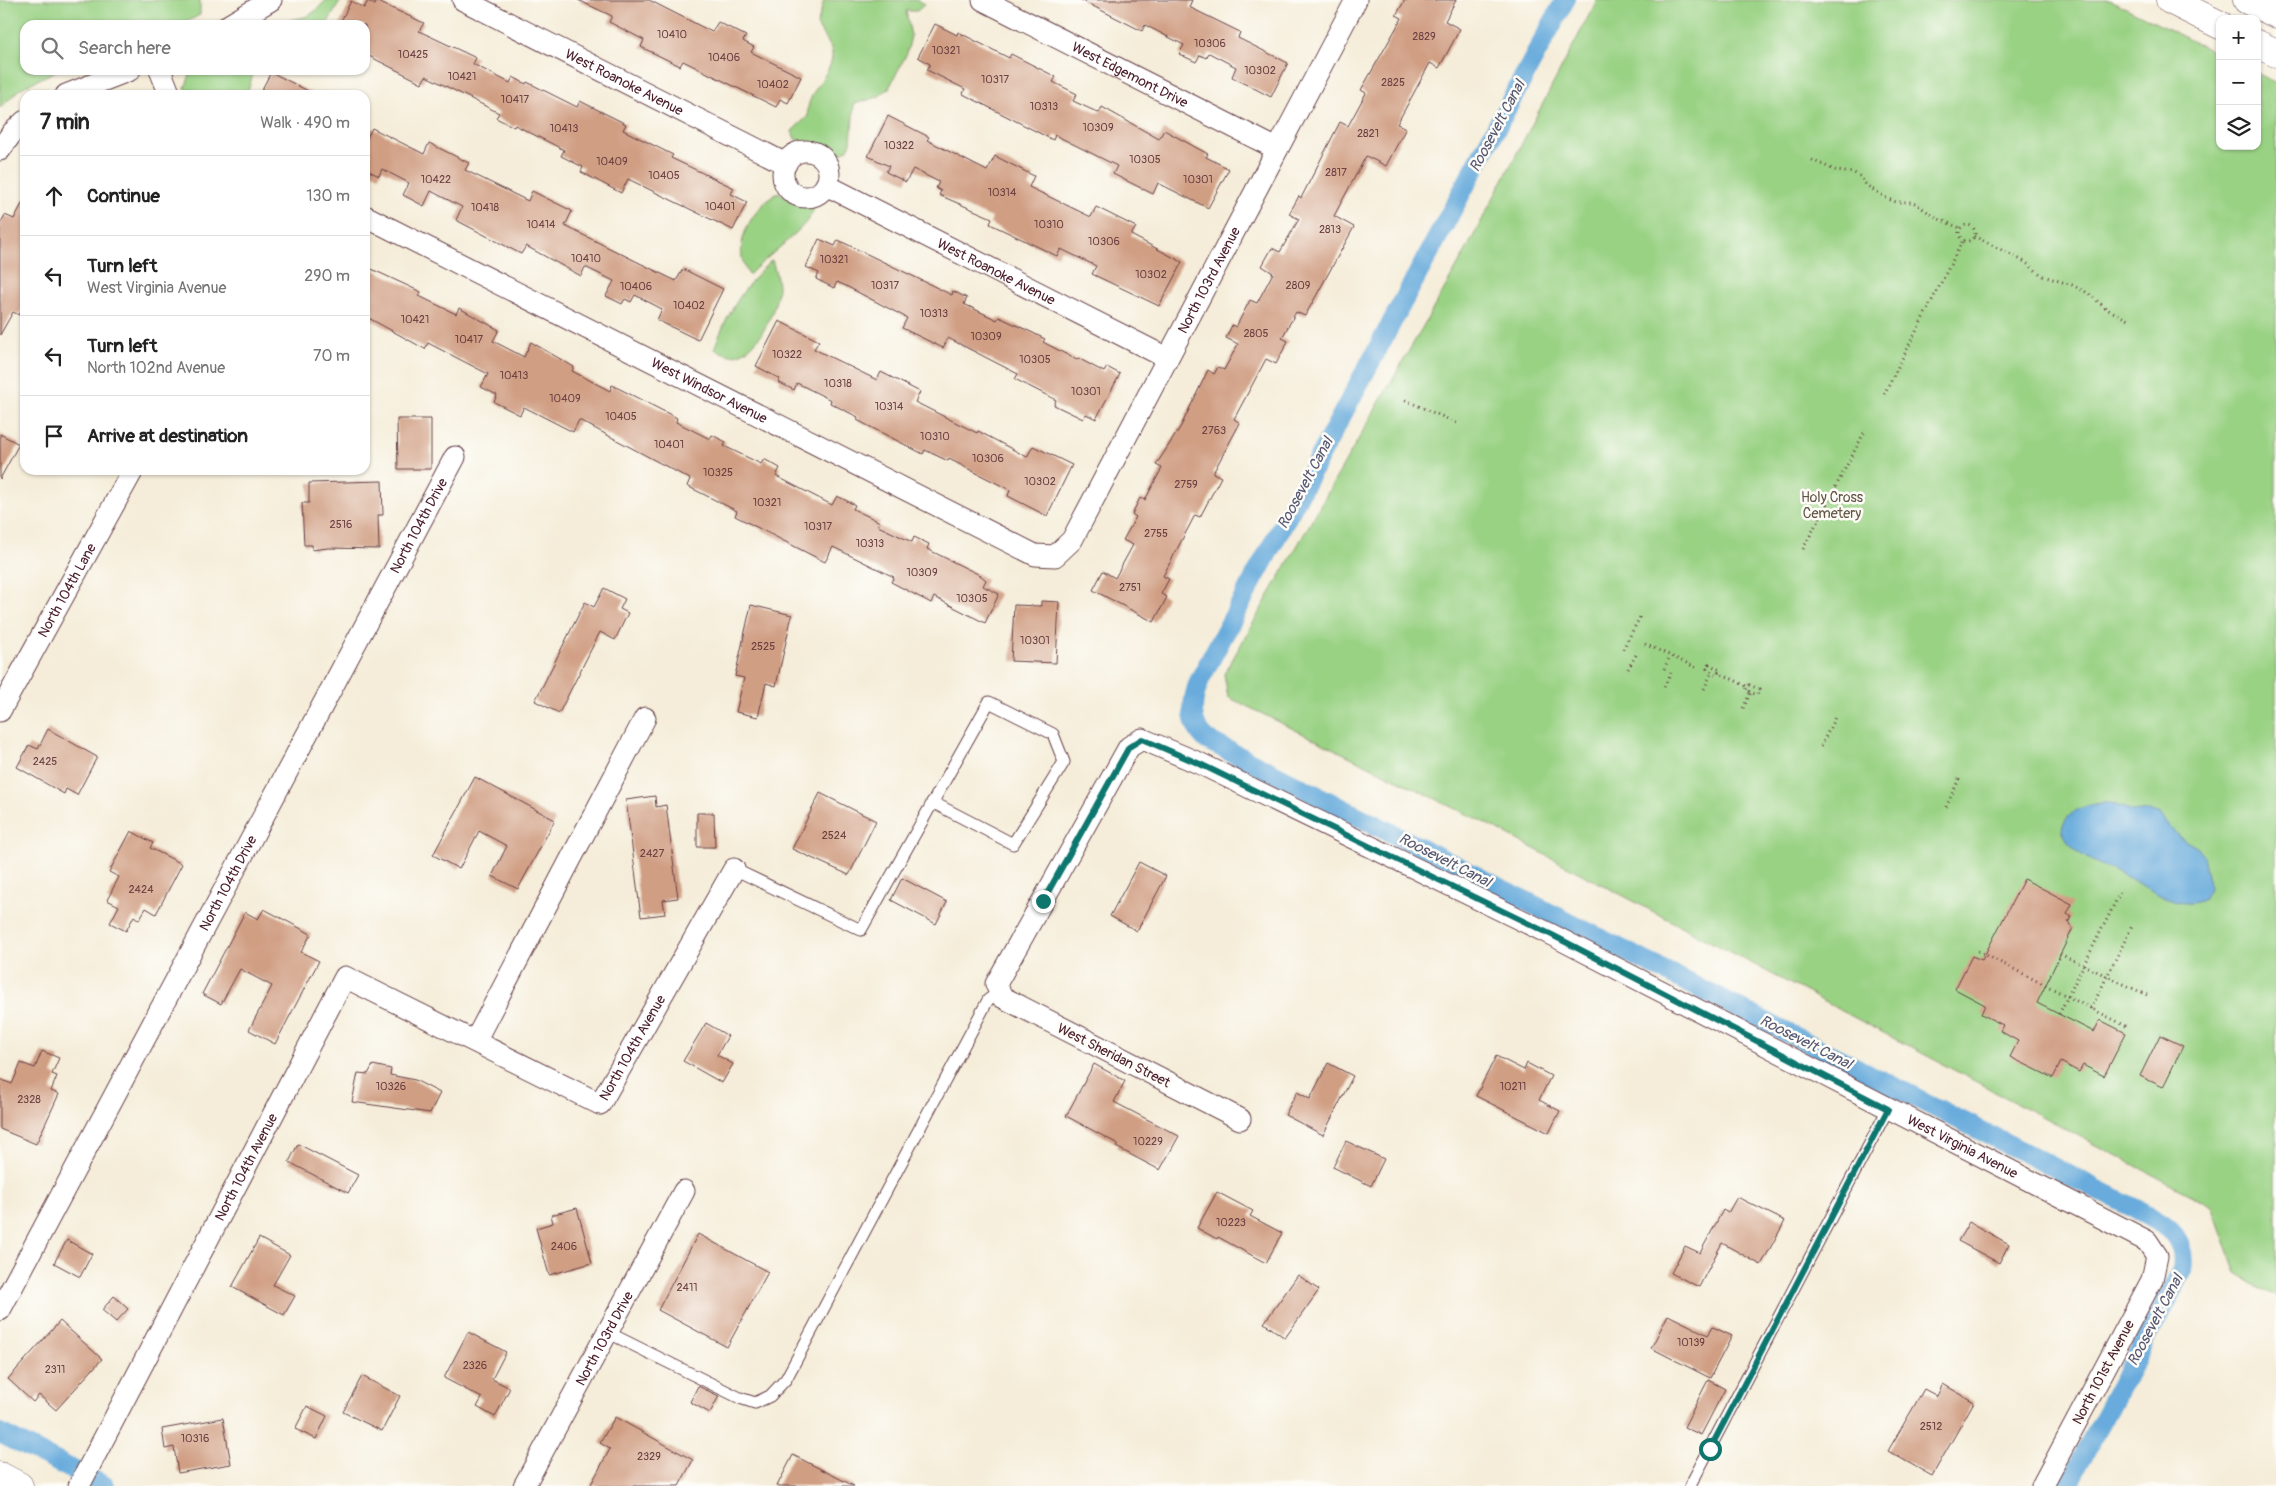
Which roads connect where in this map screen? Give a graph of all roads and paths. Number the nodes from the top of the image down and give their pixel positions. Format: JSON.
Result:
{"nodes":[{"id":1,"x":271,"y":0,"type":"edge"},
{"id":2,"x":463,"y":0,"type":"edge"},
{"id":3,"x":983,"y":0,"type":"edge"},
{"id":4,"x":1356,"y":0,"type":"edge"},
{"id":5,"x":2170,"y":0,"type":"edge"},
{"id":6,"x":2248,"y":0,"type":"edge"},
{"id":7,"x":244,"y":7,"type":"edge"},
{"id":8,"x":2276,"y":14,"type":"edge"},
{"id":9,"x":233,"y":20,"type":"edge"},
{"id":10,"x":2216,"y":23,"type":"edge"},
{"id":11,"x":2261,"y":46,"type":"edge"},
{"id":12,"x":2276,"y":54,"type":"edge"},
{"id":13,"x":117,"y":75,"type":"edge"},
{"id":14,"x":162,"y":75,"type":"edge"},
{"id":15,"x":79,"y":90,"type":"edge"},
{"id":16,"x":168,"y":90,"type":"edge"},
{"id":17,"x":20,"y":126,"type":"edge"},
{"id":18,"x":1277,"y":149,"type":"junction"},
{"id":19,"x":0,"y":150,"type":"edge"},
{"id":20,"x":1812,"y":160,"type":"dead end"},
{"id":21,"x":786,"y":164,"type":"junction"},
{"id":22,"x":826,"y":185,"type":"junction"},
{"id":23,"x":370,"y":219,"type":"edge"},
{"id":24,"x":1960,"y":228,"type":"junction"},
{"id":25,"x":1974,"y":236,"type":"junction"},
{"id":26,"x":1963,"y":240,"type":"junction"},
{"id":27,"x":2128,"y":320,"type":"dead end"},
{"id":28,"x":1167,"y":358,"type":"junction"},
{"id":29,"x":1884,"y":394,"type":"dead end"},
{"id":30,"x":1405,"y":400,"type":"dead end"},
{"id":31,"x":1459,"y":424,"type":"dead end"},
{"id":32,"x":1865,"y":432,"type":"dead end"},
{"id":33,"x":455,"y":457,"type":"dead end"},
{"id":34,"x":130,"y":475,"type":"edge"},
{"id":35,"x":1804,"y":549,"type":"dead end"},
{"id":36,"x":1055,"y":556,"type":"joint"},
{"id":37,"x":1640,"y":617,"type":"dead end"},
{"id":38,"x":1645,"y":644,"type":"dead end"},
{"id":39,"x":1624,"y":649,"type":"dead end"},
{"id":40,"x":1636,"y":655,"type":"dead end"},
{"id":41,"x":1670,"y":656,"type":"junction"},
{"id":42,"x":1697,"y":668,"type":"dead end"},
{"id":43,"x":1628,"y":669,"type":"dead end"},
{"id":44,"x":1664,"y":669,"type":"dead end"},
{"id":45,"x":1712,"y":672,"type":"junction"},
{"id":46,"x":1718,"y":672,"type":"junction"},
{"id":47,"x":1671,"y":673,"type":"dead end"},
{"id":48,"x":1664,"y":687,"type":"dead end"},
{"id":49,"x":1748,"y":687,"type":"junction"},
{"id":50,"x":1704,"y":689,"type":"dead end"},
{"id":51,"x":1751,"y":692,"type":"junction"},
{"id":52,"x":1743,"y":708,"type":"dead end"},
{"id":53,"x":0,"y":711,"type":"edge"},
{"id":54,"x":1836,"y":714,"type":"dead end"},
{"id":55,"x":645,"y":718,"type":"dead end"},
{"id":56,"x":1821,"y":746,"type":"dead end"},
{"id":57,"x":1960,"y":777,"type":"dead end"},
{"id":58,"x":932,"y":802,"type":"junction"},
{"id":59,"x":1946,"y":807,"type":"dead end"},
{"id":60,"x":734,"y":869,"type":"joint"},
{"id":61,"x":2120,"y":893,"type":"dead end"},
{"id":62,"x":2132,"y":924,"type":"dead end"},
{"id":63,"x":1978,"y":951,"type":"dead end"},
{"id":64,"x":2060,"y":954,"type":"dead end"},
{"id":65,"x":2083,"y":965,"type":"junction"},
{"id":66,"x":2107,"y":976,"type":"junction"},
{"id":67,"x":998,"y":988,"type":"junction"},
{"id":68,"x":2148,"y":996,"type":"dead end"},
{"id":69,"x":2067,"y":998,"type":"junction"},
{"id":70,"x":2091,"y":1009,"type":"junction"},
{"id":71,"x":2058,"y":1014,"type":"dead end"},
{"id":72,"x":2126,"y":1026,"type":"dead end"},
{"id":73,"x":475,"y":1042,"type":"junction"},
{"id":74,"x":1888,"y":1109,"type":"junction"},
{"id":75,"x":1240,"y":1119,"type":"dead end"},
{"id":76,"x":684,"y":1191,"type":"dead end"},
{"id":77,"x":2157,"y":1256,"type":"joint"},
{"id":78,"x":0,"y":1310,"type":"edge"},
{"id":79,"x":607,"y":1332,"type":"junction"},
{"id":80,"x":0,"y":1476,"type":"edge"},
{"id":81,"x":82,"y":1479,"type":"edge"},
{"id":82,"x":20,"y":1486,"type":"edge"},
{"id":83,"x":524,"y":1486,"type":"edge"},
{"id":84,"x":1690,"y":1486,"type":"edge"},
{"id":85,"x":2042,"y":1486,"type":"edge"}],
"edges":[{"from":1,"to":7,"type":"street"},
{"from":2,"to":21,"type":"street","name":"West Roanoke Avenue"},
{"from":3,"to":18,"type":"street","name":"West Edgemont Drive"},
{"from":4,"to":18,"type":"street","name":"North 103rd Avenue"},
{"from":5,"to":10,"type":"main road"},
{"from":6,"to":8,"type":"main road"},
{"from":7,"to":9,"type":"street"},
{"from":11,"to":12,"type":"main road"},
{"from":13,"to":15,"type":"street"},
{"from":14,"to":16,"type":"street"},
{"from":17,"to":19,"type":"street"},
{"from":18,"to":28,"type":"street","name":"North 103rd Avenue"},
{"from":20,"to":24,"type":"path"},
{"from":21,"to":22,"type":"street"},
{"from":21,"to":22,"type":"street"},
{"from":22,"to":28,"type":"street","name":"West Roanoke Avenue"},
{"from":23,"to":36,"type":"street","name":"West Windsor Avenue"},
{"from":24,"to":25,"type":"path"},
{"from":24,"to":26,"type":"path"},
{"from":25,"to":26,"type":"path"},
{"from":25,"to":27,"type":"path"},
{"from":26,"to":29,"type":"path"},
{"from":28,"to":36,"type":"street","name":"North 103rd Avenue"},
{"from":30,"to":31,"type":"path"},
{"from":32,"to":35,"type":"path"},
{"from":33,"to":78,"type":"street","name":"North 104th Drive"},
{"from":34,"to":53,"type":"street","name":"North 104th Lane"},
{"from":37,"to":39,"type":"path"},
{"from":38,"to":41,"type":"path"},
{"from":40,"to":43,"type":"path"},
{"from":41,"to":42,"type":"path"},
{"from":41,"to":44,"type":"path"},
{"from":45,"to":46,"type":"path"},
{"from":45,"to":46,"type":"path"},
{"from":45,"to":50,"type":"path"},
{"from":46,"to":49,"type":"path"},
{"from":47,"to":48,"type":"path"},
{"from":49,"to":51,"type":"path"},
{"from":49,"to":51,"type":"path"},
{"from":51,"to":52,"type":"path"},
{"from":54,"to":56,"type":"path"},
{"from":55,"to":73,"type":"street"},
{"from":57,"to":59,"type":"path"},
{"from":58,"to":58,"type":"lane"},
{"from":58,"to":60,"type":"lane"},
{"from":60,"to":73,"type":"street","name":"North 104th Avenue"},
{"from":61,"to":65,"type":"path"},
{"from":62,"to":66,"type":"path"},
{"from":63,"to":69,"type":"path"},
{"from":64,"to":65,"type":"path"},
{"from":65,"to":66,"type":"path"},
{"from":65,"to":69,"type":"path"},
{"from":66,"to":68,"type":"path"},
{"from":66,"to":70,"type":"path"},
{"from":67,"to":74,"type":"street","name":"West Virginia Avenue"},
{"from":67,"to":75,"type":"street","name":"West Sheridan Street"},
{"from":67,"to":79,"type":"lane"},
{"from":69,"to":70,"type":"path"},
{"from":69,"to":71,"type":"path"},
{"from":70,"to":72,"type":"path"},
{"from":73,"to":81,"type":"street","name":"North 104th Avenue"},
{"from":74,"to":77,"type":"street","name":"West Virginia Avenue"},
{"from":74,"to":84,"type":"lane"},
{"from":76,"to":79,"type":"street","name":"North 103rd Drive"},
{"from":77,"to":85,"type":"street","name":"North 101st Avenue"},
{"from":79,"to":83,"type":"street","name":"North 103rd Drive"},
{"from":80,"to":82,"type":"main road"}]}
